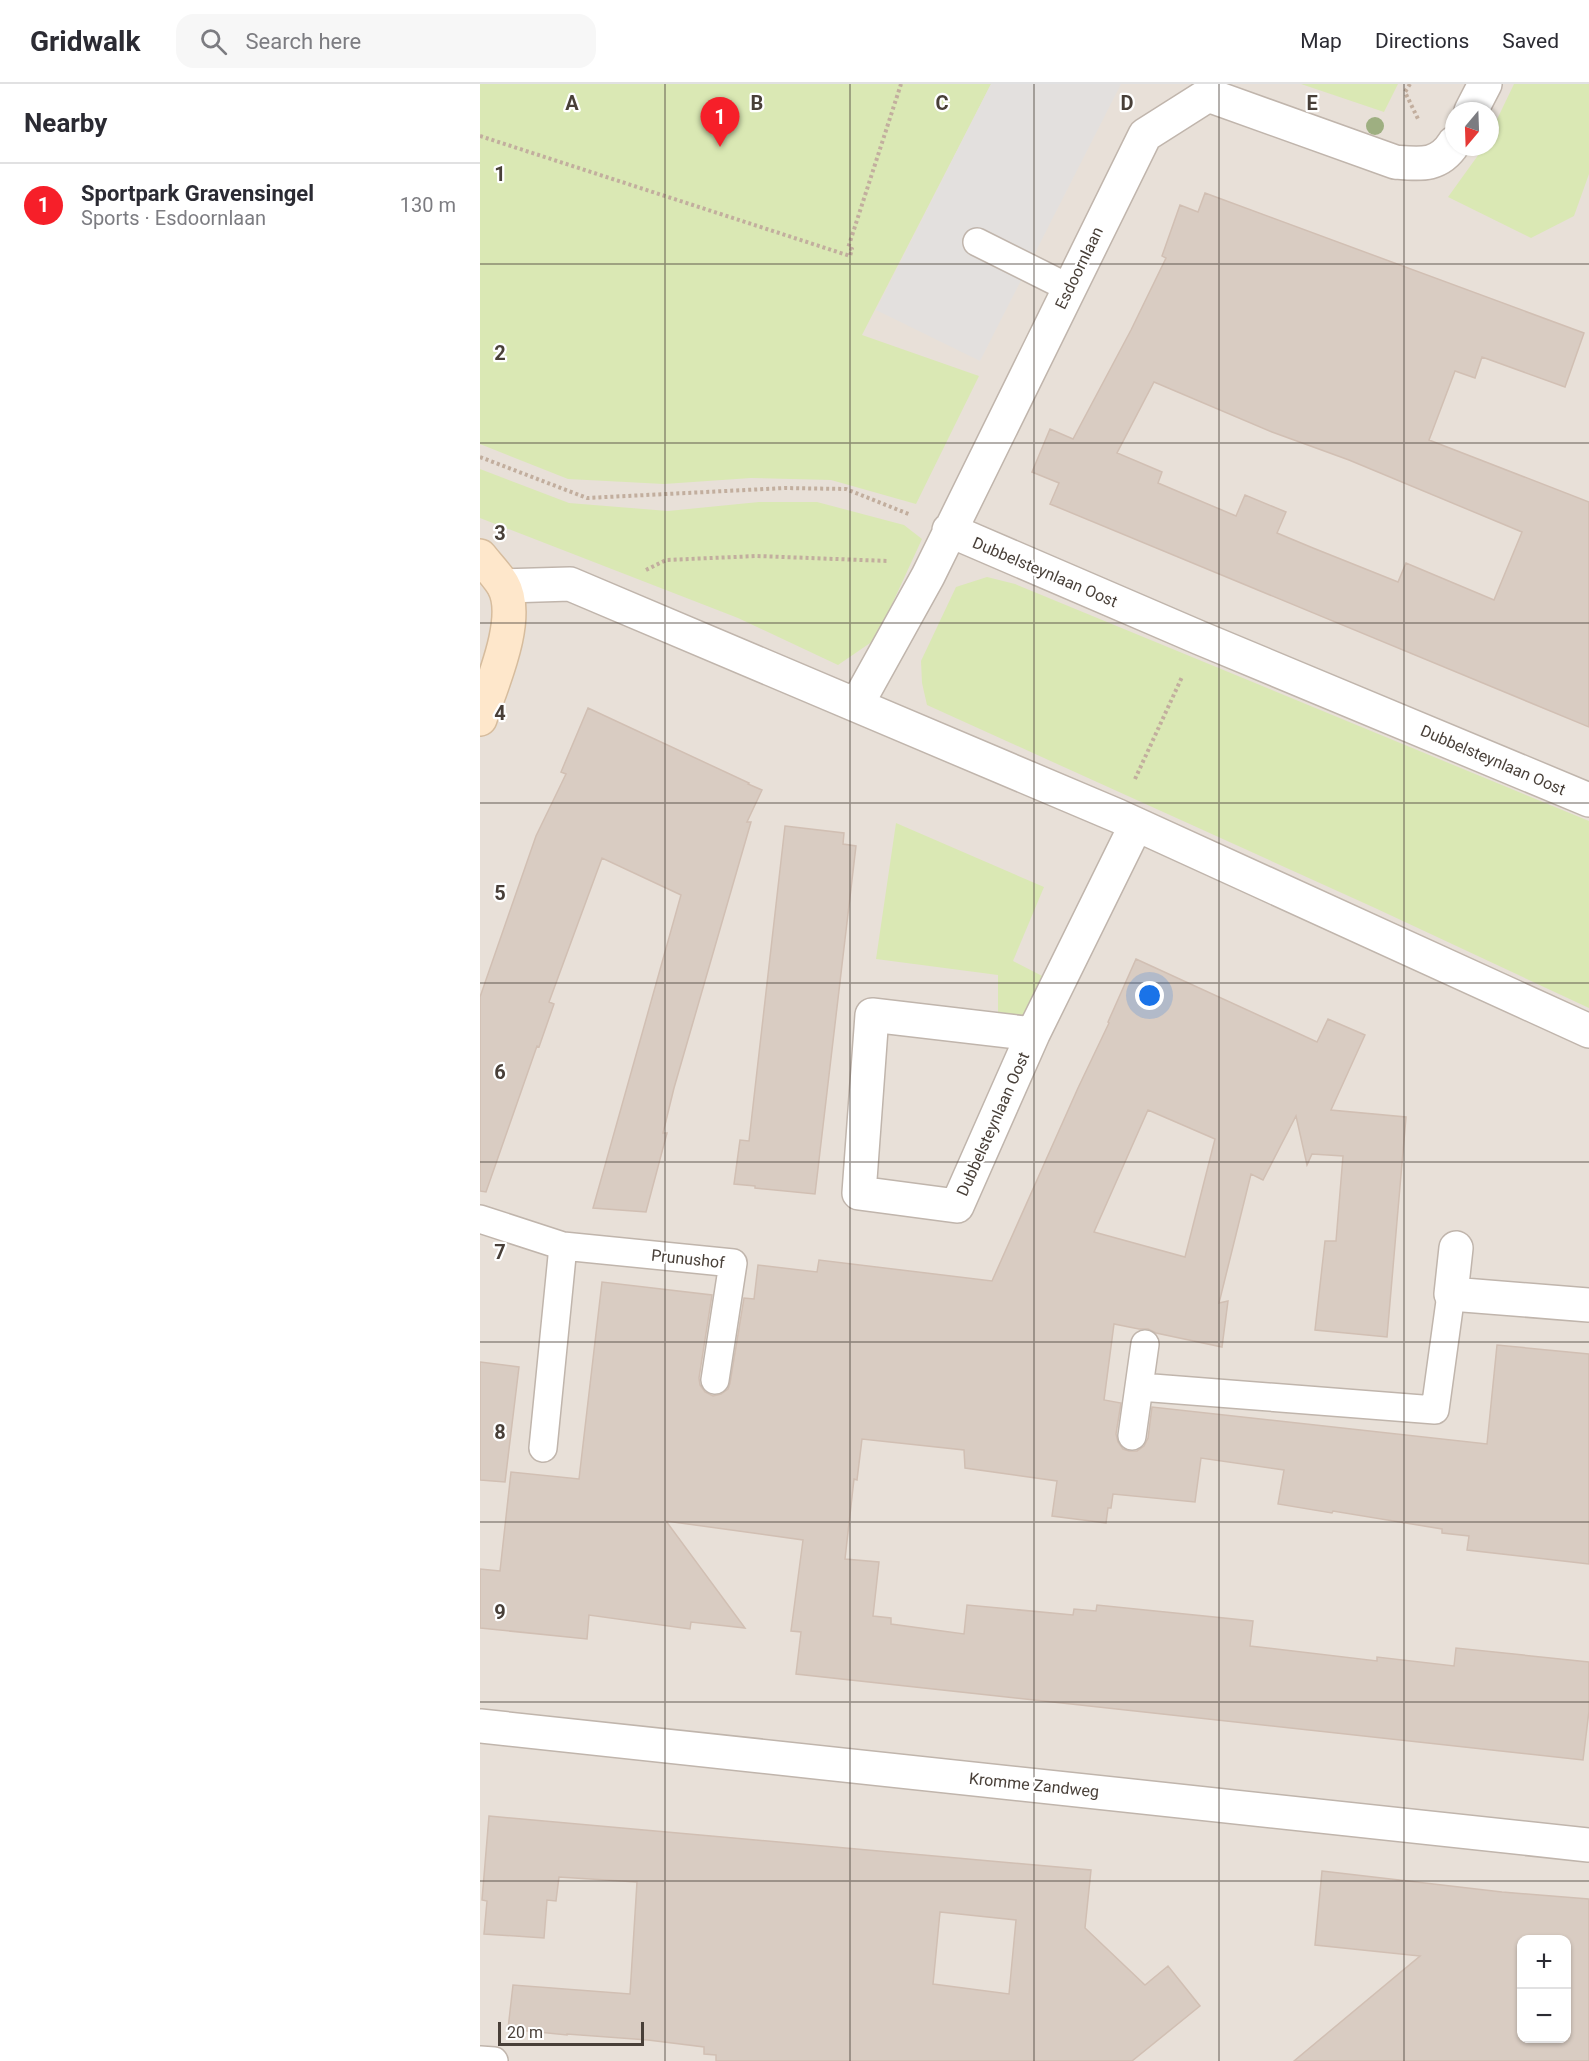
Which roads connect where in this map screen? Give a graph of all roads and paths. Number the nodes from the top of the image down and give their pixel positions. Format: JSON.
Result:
{"nodes":[{"id":1,"x":901,"y":84,"type":"edge"},
{"id":2,"x":1410,"y":84,"type":"edge"},
{"id":3,"x":1485,"y":84,"type":"edge"},
{"id":4,"x":1405,"y":92,"type":"dead end"},
{"id":5,"x":1476,"y":102,"type":"edge"},
{"id":6,"x":480,"y":136,"type":"edge"},
{"id":7,"x":1445,"y":154,"type":"edge"},
{"id":8,"x":977,"y":242,"type":"dead end"},
{"id":9,"x":1069,"y":288,"type":"junction"},
{"id":10,"x":480,"y":457,"type":"edge"},
{"id":11,"x":949,"y":530,"type":"junction"},
{"id":12,"x":480,"y":556,"type":"edge"},
{"id":13,"x":928,"y":576,"type":"junction"},
{"id":14,"x":504,"y":586,"type":"junction"},
{"id":15,"x":612,"y":602,"type":"junction"},
{"id":16,"x":1200,"y":638,"type":"junction"},
{"id":17,"x":857,"y":704,"type":"junction"},
{"id":18,"x":480,"y":719,"type":"edge"},
{"id":19,"x":1589,"y":800,"type":"edge"},
{"id":20,"x":1127,"y":820,"type":"junction"},
{"id":21,"x":1589,"y":1031,"type":"edge"},
{"id":22,"x":1033,"y":1034,"type":"junction"},
{"id":23,"x":480,"y":1219,"type":"edge"},
{"id":24,"x":563,"y":1246,"type":"junction"},
{"id":25,"x":1456,"y":1248,"type":"dead end"},
{"id":26,"x":1451,"y":1294,"type":"junction"},
{"id":27,"x":1589,"y":1305,"type":"edge"},
{"id":28,"x":1145,"y":1344,"type":"dead end"},
{"id":29,"x":715,"y":1380,"type":"dead end"},
{"id":30,"x":1140,"y":1387,"type":"junction"},
{"id":31,"x":1132,"y":1436,"type":"dead end"},
{"id":32,"x":543,"y":1448,"type":"dead end"},
{"id":33,"x":480,"y":1725,"type":"edge"},
{"id":34,"x":1589,"y":1845,"type":"edge"},
{"id":35,"x":480,"y":2060,"type":"edge"},
{"id":36,"x":494,"y":2061,"type":"edge"}],
"edges":[{"from":1,"to":6,"type":"path"},
{"from":2,"to":4,"type":"path"},
{"from":3,"to":5,"type":"street"},
{"from":7,"to":9,"type":"street","name":"Esdoornlaan"},
{"from":8,"to":9,"type":"lane"},
{"from":9,"to":11,"type":"street","name":"Esdoornlaan"},
{"from":10,"to":11,"type":"path"},
{"from":11,"to":13,"type":"street","name":"Esdoornlaan"},
{"from":11,"to":16,"type":"street","name":"Dubbelsteynlaan Oost"},
{"from":12,"to":14,"type":"street"},
{"from":13,"to":15,"type":"path"},
{"from":13,"to":17,"type":"street","name":"Esdoornlaan"},
{"from":14,"to":15,"type":"street"},
{"from":14,"to":18,"type":"street"},
{"from":15,"to":17,"type":"street"},
{"from":16,"to":19,"type":"street","name":"Dubbelsteynlaan Oost"},
{"from":16,"to":20,"type":"path"},
{"from":17,"to":20,"type":"street"},
{"from":20,"to":21,"type":"street"},
{"from":20,"to":22,"type":"street","name":"Dubbelsteynlaan Oost"},
{"from":22,"to":22,"type":"street","name":"Dubbelsteynlaan Oost"},
{"from":23,"to":24,"type":"lane","name":"Prunushof"},
{"from":24,"to":29,"type":"lane","name":"Prunushof"},
{"from":24,"to":32,"type":"lane"},
{"from":25,"to":26,"type":"street"},
{"from":26,"to":27,"type":"street"},
{"from":26,"to":30,"type":"lane"},
{"from":28,"to":30,"type":"lane"},
{"from":30,"to":31,"type":"lane"},
{"from":33,"to":34,"type":"street","name":"Kromme Zandweg"},
{"from":35,"to":36,"type":"lane"}]}
